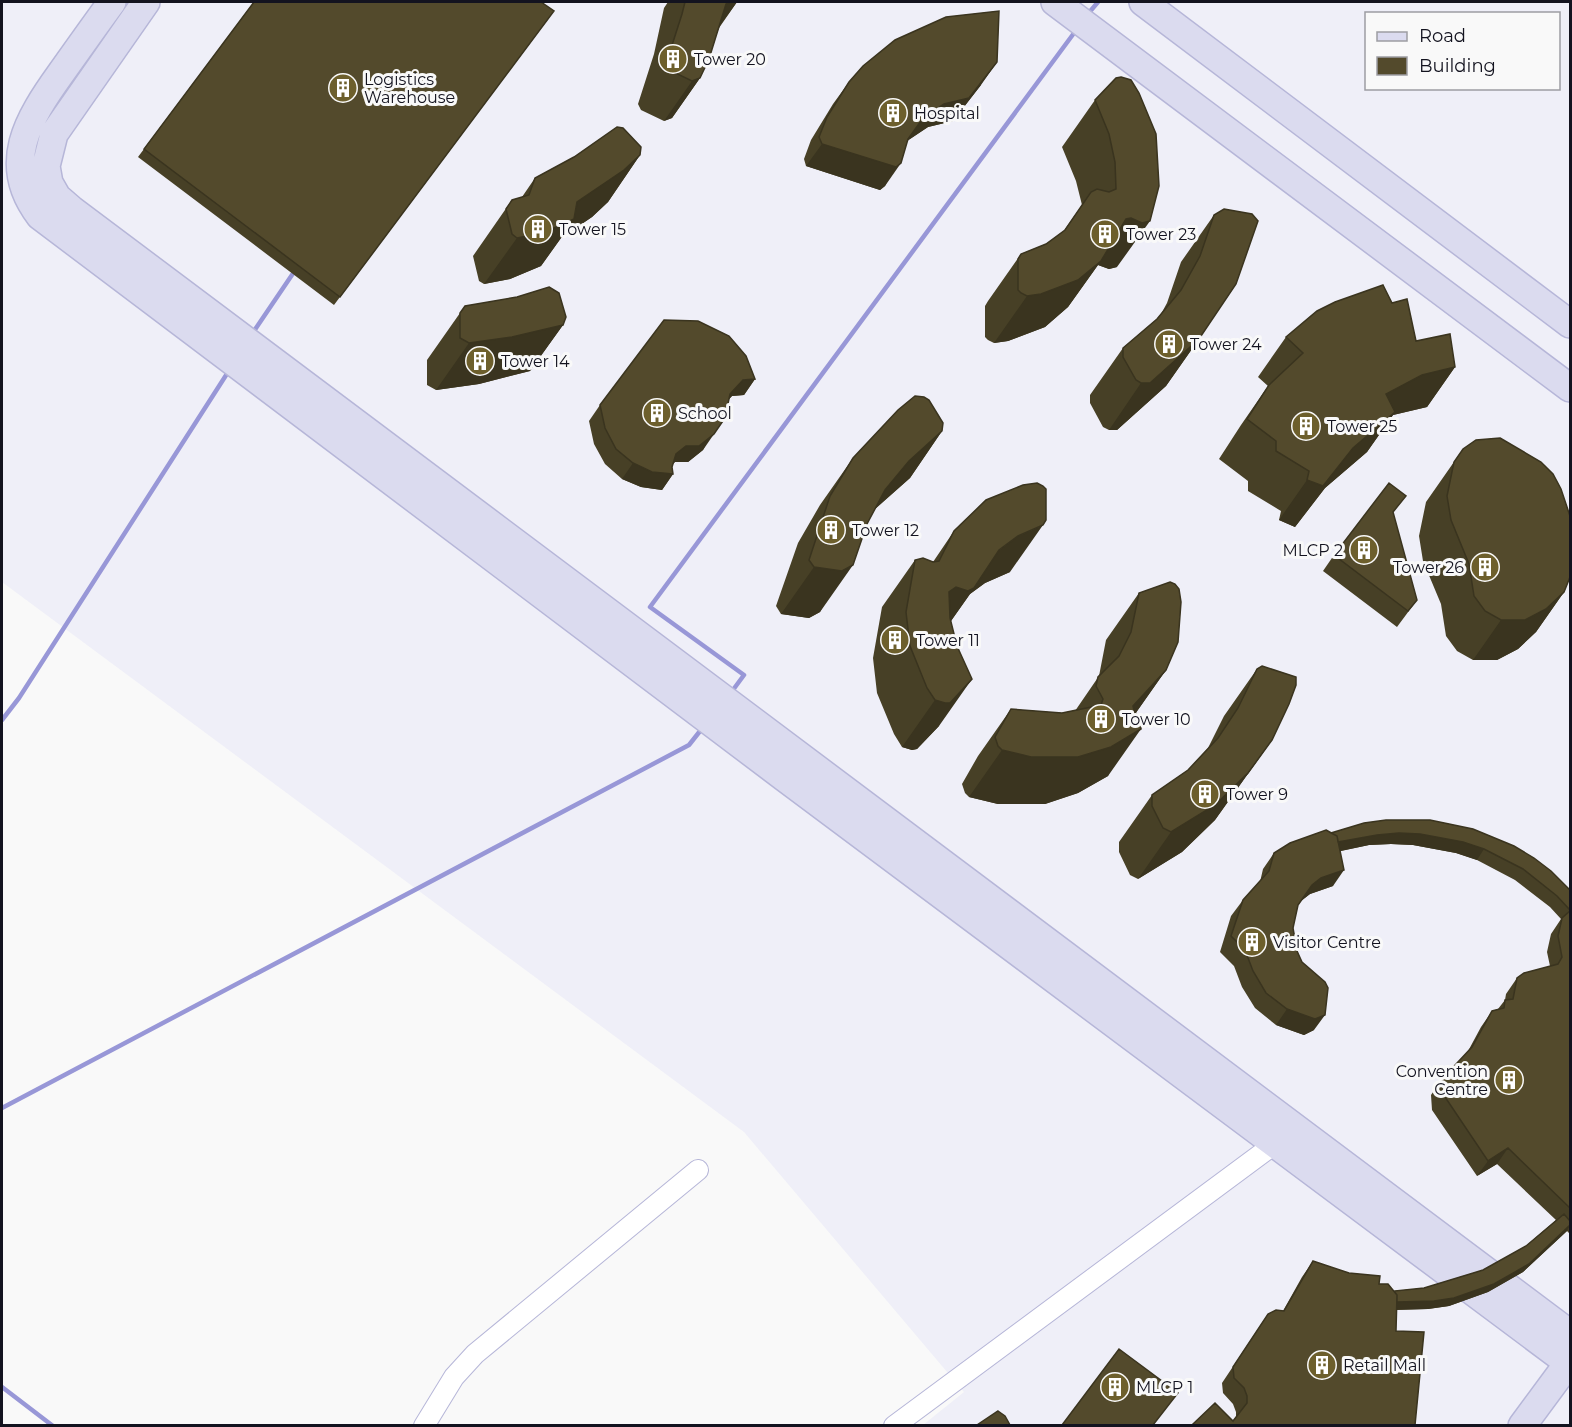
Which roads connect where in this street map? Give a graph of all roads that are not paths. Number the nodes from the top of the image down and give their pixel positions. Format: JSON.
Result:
{"nodes":[{"id":1,"x":112,"y":2,"type":"edge"},
{"id":2,"x":146,"y":2,"type":"edge"},
{"id":3,"x":1143,"y":2,"type":"edge"},
{"id":4,"x":1073,"y":15,"type":"edge"},
{"id":5,"x":1570,"y":324,"type":"edge"},
{"id":6,"x":1570,"y":388,"type":"edge"},
{"id":7,"x":1286,"y":1136,"type":"junction"},
{"id":8,"x":698,"y":1170,"type":"dead end"},
{"id":9,"x":1570,"y":1334,"type":"edge"},
{"id":10,"x":1570,"y":1362,"type":"edge"},
{"id":11,"x":424,"y":1425,"type":"edge"},
{"id":12,"x":894,"y":1425,"type":"edge"},
{"id":13,"x":1522,"y":1425,"type":"edge"}],
"edges":[{"from":1,"to":7,"type":"street"},
{"from":2,"to":7,"type":"street"},
{"from":3,"to":5,"type":"street"},
{"from":4,"to":6,"type":"street"},
{"from":7,"to":9,"type":"street"},
{"from":7,"to":10,"type":"street"},
{"from":7,"to":12,"type":"street"},
{"from":8,"to":11,"type":"street"},
{"from":10,"to":13,"type":"street"}]}
